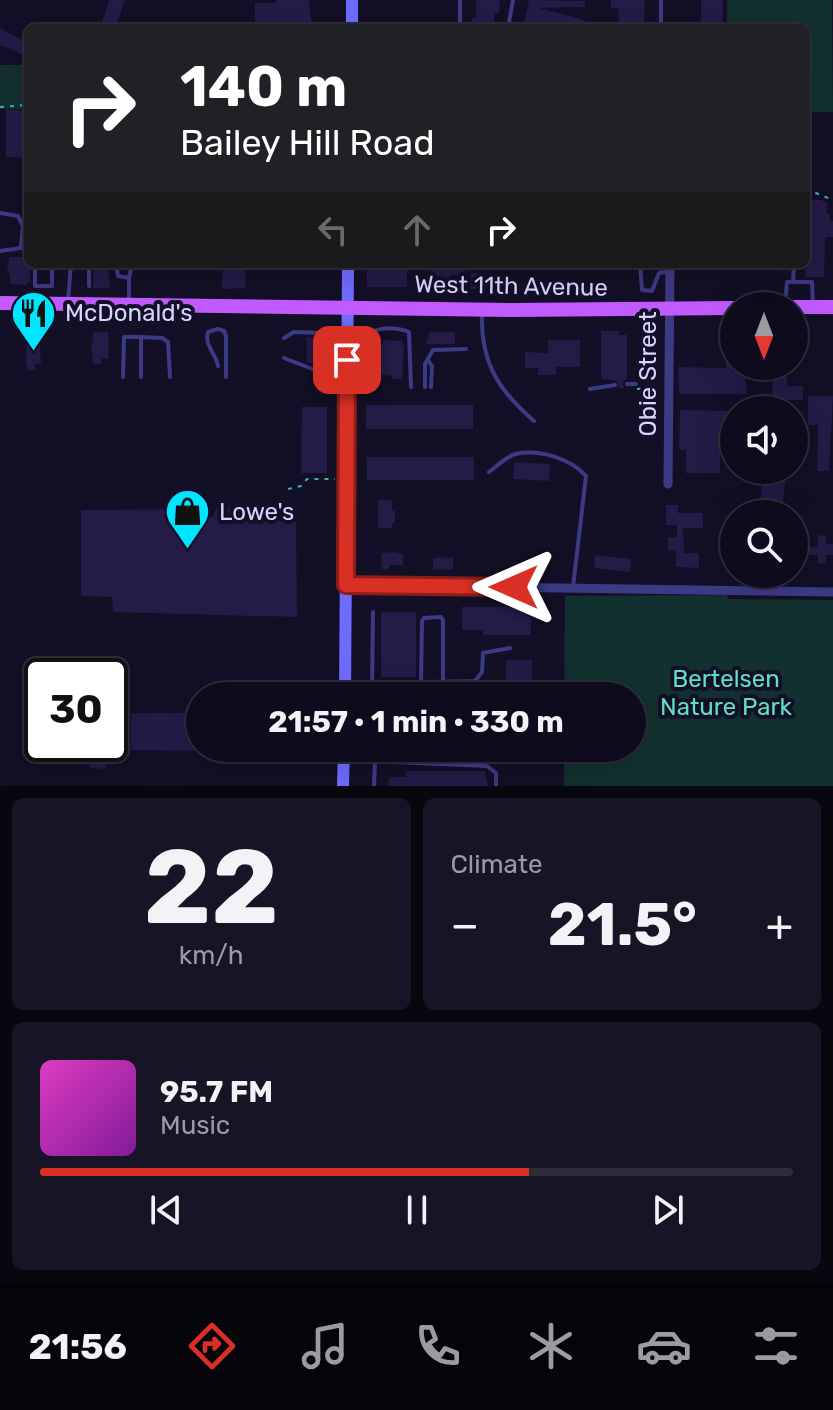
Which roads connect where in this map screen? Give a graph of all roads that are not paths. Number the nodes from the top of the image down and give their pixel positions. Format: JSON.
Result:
{"nodes":[{"id":1,"x":352,"y":0,"type":"edge"},
{"id":2,"x":460,"y":0,"type":"edge"},
{"id":3,"x":513,"y":0,"type":"edge"},
{"id":4,"x":661,"y":0,"type":"edge"},
{"id":5,"x":352,"y":24,"type":"edge"},
{"id":6,"x":460,"y":24,"type":"edge"},
{"id":7,"x":509,"y":24,"type":"edge"},
{"id":8,"x":661,"y":24,"type":"edge"},
{"id":9,"x":0,"y":213,"type":"edge"},
{"id":10,"x":0,"y":251,"type":"edge"},
{"id":11,"x":35,"y":268,"type":"edge"},
{"id":12,"x":52,"y":268,"type":"edge"},
{"id":13,"x":71,"y":268,"type":"edge"},
{"id":14,"x":89,"y":268,"type":"edge"},
{"id":15,"x":117,"y":268,"type":"edge"},
{"id":16,"x":131,"y":268,"type":"edge"},
{"id":17,"x":348,"y":268,"type":"edge"},
{"id":18,"x":640,"y":268,"type":"edge"},
{"id":19,"x":670,"y":268,"type":"edge"},
{"id":20,"x":794,"y":268,"type":"edge"},
{"id":21,"x":129,"y":278,"type":"junction"},
{"id":22,"x":793,"y":282,"type":"junction"},
{"id":23,"x":89,"y":286,"type":"dead end"},
{"id":24,"x":786,"y":292,"type":"edge"},
{"id":25,"x":0,"y":303,"type":"edge"},
{"id":26,"x":68,"y":304,"type":"junction"},
{"id":27,"x":130,"y":305,"type":"junction"},
{"id":28,"x":347,"y":306,"type":"junction"},
{"id":29,"x":808,"y":307,"type":"edge"},
{"id":30,"x":813,"y":307,"type":"junction"},
{"id":31,"x":833,"y":307,"type":"edge"},
{"id":32,"x":720,"y":308,"type":"edge"},
{"id":33,"x":482,"y":309,"type":"junction"},
{"id":34,"x":668,"y":309,"type":"junction"},
{"id":35,"x":141,"y":337,"type":"junction"},
{"id":36,"x":284,"y":338,"type":"dead end"},
{"id":37,"x":466,"y":349,"type":"dead end"},
{"id":38,"x":284,"y":358,"type":"dead end"},
{"id":39,"x":428,"y":360,"type":"junction"},
{"id":40,"x":218,"y":366,"type":"dead end"},
{"id":41,"x":123,"y":377,"type":"dead end"},
{"id":42,"x":141,"y":377,"type":"dead end"},
{"id":43,"x":170,"y":377,"type":"dead end"},
{"id":44,"x":226,"y":377,"type":"dead end"},
{"id":45,"x":627,"y":384,"type":"dead end"},
{"id":46,"x":636,"y":384,"type":"dead end"},
{"id":47,"x":615,"y":385,"type":"dead end"},
{"id":48,"x":411,"y":387,"type":"dead end"},
{"id":49,"x":425,"y":387,"type":"dead end"},
{"id":50,"x":431,"y":387,"type":"dead end"},
{"id":51,"x":590,"y":389,"type":"dead end"},
{"id":52,"x":368,"y":391,"type":"dead end"},
{"id":53,"x":534,"y":421,"type":"dead end"},
{"id":54,"x":489,"y":472,"type":"dead end"},
{"id":55,"x":668,"y":484,"type":"dead end"},
{"id":56,"x":346,"y":585,"type":"junction"},
{"id":57,"x":573,"y":587,"type":"junction"},
{"id":58,"x":833,"y":592,"type":"edge"},
{"id":59,"x":373,"y":612,"type":"dead end"},
{"id":60,"x":510,"y":648,"type":"dead end"},
{"id":61,"x":345,"y":682,"type":"edge"},
{"id":62,"x":373,"y":682,"type":"edge"},
{"id":63,"x":421,"y":682,"type":"edge"},
{"id":64,"x":443,"y":682,"type":"edge"},
{"id":65,"x":459,"y":682,"type":"edge"},
{"id":66,"x":344,"y":762,"type":"edge"},
{"id":67,"x":375,"y":762,"type":"edge"},
{"id":68,"x":397,"y":762,"type":"edge"},
{"id":69,"x":343,"y":786,"type":"edge"},
{"id":70,"x":374,"y":786,"type":"edge"},
{"id":71,"x":496,"y":786,"type":"edge"}],
"edges":[{"from":1,"to":5,"type":"street"},
{"from":2,"to":6,"type":"lane"},
{"from":3,"to":7,"type":"lane"},
{"from":4,"to":8,"type":"lane"},
{"from":9,"to":10,"type":"lane"},
{"from":11,"to":12,"type":"lane"},
{"from":13,"to":26,"type":"lane"},
{"from":14,"to":23,"type":"lane"},
{"from":15,"to":21,"type":"lane"},
{"from":16,"to":21,"type":"lane"},
{"from":17,"to":28,"type":"street"},
{"from":18,"to":19,"type":"lane"},
{"from":19,"to":34,"type":"street","name":"Obie Street"},
{"from":20,"to":22,"type":"lane"},
{"from":21,"to":27,"type":"lane"},
{"from":22,"to":24,"type":"lane"},
{"from":22,"to":30,"type":"lane"},
{"from":25,"to":26,"type":"main road","name":"West 11th Avenue"},
{"from":26,"to":27,"type":"main road","name":"West 11th Avenue"},
{"from":27,"to":28,"type":"main road","name":"West 11th Avenue"},
{"from":28,"to":33,"type":"main road","name":"West 11th Avenue"},
{"from":28,"to":56,"type":"street"},
{"from":29,"to":30,"type":"main road"},
{"from":30,"to":31,"type":"main road"},
{"from":32,"to":34,"type":"main road","name":"West 11th Avenue"},
{"from":33,"to":34,"type":"main road","name":"West 11th Avenue"},
{"from":33,"to":53,"type":"lane"},
{"from":34,"to":55,"type":"street","name":"Obie Street"},
{"from":35,"to":41,"type":"lane"},
{"from":35,"to":42,"type":"lane"},
{"from":35,"to":43,"type":"lane"},
{"from":36,"to":38,"type":"lane"},
{"from":37,"to":39,"type":"lane"},
{"from":39,"to":49,"type":"lane"},
{"from":39,"to":50,"type":"lane"},
{"from":40,"to":44,"type":"lane"},
{"from":45,"to":46,"type":"lane"},
{"from":47,"to":51,"type":"lane"},
{"from":48,"to":52,"type":"lane"},
{"from":54,"to":57,"type":"lane"},
{"from":56,"to":57,"type":"street"},
{"from":56,"to":61,"type":"street"},
{"from":57,"to":58,"type":"street"},
{"from":59,"to":62,"type":"lane"},
{"from":60,"to":65,"type":"lane"},
{"from":63,"to":64,"type":"lane"},
{"from":66,"to":69,"type":"street"},
{"from":67,"to":70,"type":"lane"},
{"from":68,"to":71,"type":"lane"}]}
